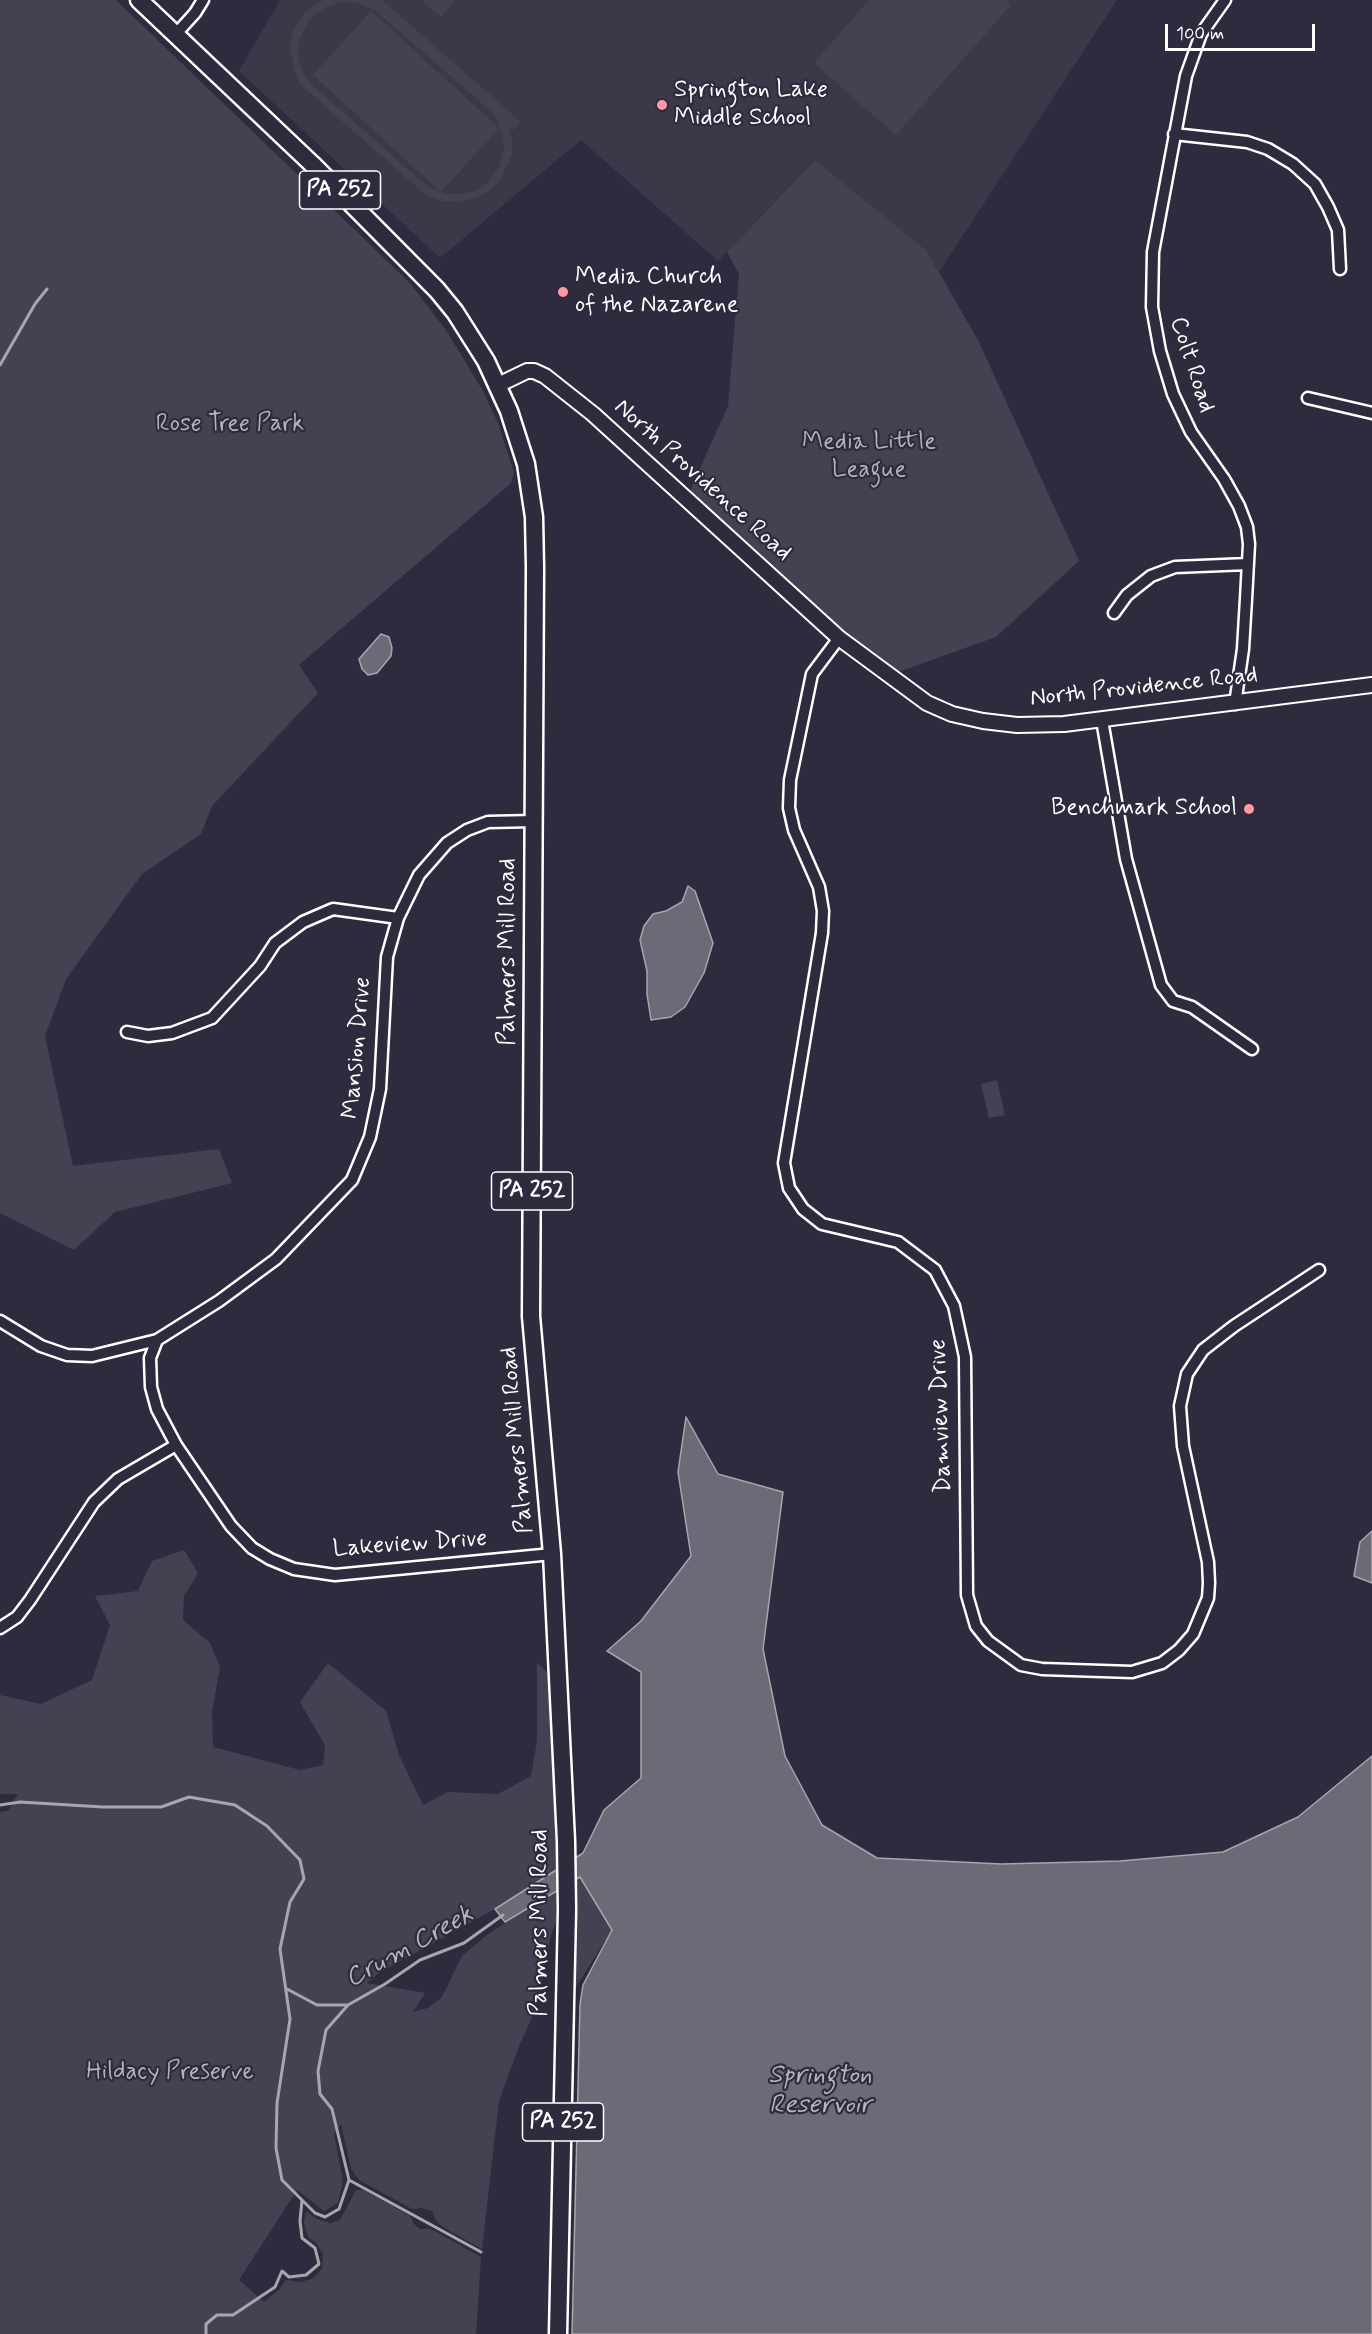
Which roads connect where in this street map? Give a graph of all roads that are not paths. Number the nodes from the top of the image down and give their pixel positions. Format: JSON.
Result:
{"nodes":[{"id":1,"x":139,"y":0,"type":"edge"},
{"id":2,"x":203,"y":0,"type":"edge"},
{"id":3,"x":1225,"y":0,"type":"edge"},
{"id":4,"x":175,"y":35,"type":"junction"},
{"id":5,"x":1174,"y":134,"type":"junction"},
{"id":6,"x":1340,"y":268,"type":"dead end"},
{"id":7,"x":498,"y":385,"type":"junction"},
{"id":8,"x":1308,"y":398,"type":"dead end"},
{"id":9,"x":1372,"y":413,"type":"edge"},
{"id":10,"x":1248,"y":564,"type":"junction"},
{"id":11,"x":1114,"y":612,"type":"dead end"},
{"id":12,"x":839,"y":638,"type":"junction"},
{"id":13,"x":1372,"y":685,"type":"edge"},
{"id":14,"x":1235,"y":704,"type":"junction"},
{"id":15,"x":1102,"y":720,"type":"junction"},
{"id":16,"x":534,"y":821,"type":"junction"},
{"id":17,"x":398,"y":918,"type":"junction"},
{"id":18,"x":127,"y":1032,"type":"dead end"},
{"id":19,"x":1252,"y":1049,"type":"dead end"},
{"id":20,"x":1320,"y":1269,"type":"dead end"},
{"id":21,"x":0,"y":1321,"type":"edge"},
{"id":22,"x":157,"y":1340,"type":"junction"},
{"id":23,"x":176,"y":1445,"type":"junction"},
{"id":24,"x":552,"y":1554,"type":"junction"},
{"id":25,"x":0,"y":1628,"type":"edge"},
{"id":26,"x":558,"y":2334,"type":"edge"}],
"edges":[{"from":1,"to":4,"type":"main road","number":"PA 252"},
{"from":2,"to":4,"type":"street"},
{"from":3,"to":5,"type":"street","name":"Colt Road"},
{"from":4,"to":7,"type":"main road","number":"PA 252"},
{"from":5,"to":6,"type":"street"},
{"from":5,"to":10,"type":"street","name":"Colt Road"},
{"from":7,"to":12,"type":"main road","name":"North Providence Road"},
{"from":7,"to":16,"type":"main road","name":"Palmers Mill Road","number":"PA 252"},
{"from":8,"to":9,"type":"street"},
{"from":10,"to":11,"type":"street"},
{"from":10,"to":14,"type":"street","name":"Colt Road"},
{"from":12,"to":15,"type":"main road","name":"North Providence Road"},
{"from":12,"to":20,"type":"street","name":"Damview Drive"},
{"from":13,"to":14,"type":"main road","name":"North Providence Road"},
{"from":14,"to":15,"type":"main road","name":"North Providence Road"},
{"from":15,"to":19,"type":"street"},
{"from":16,"to":17,"type":"street","name":"Mansion Drive"},
{"from":16,"to":24,"type":"main road","name":"Palmers Mill Road","number":"PA 252"},
{"from":17,"to":18,"type":"street"},
{"from":17,"to":22,"type":"street","name":"Mansion Drive"},
{"from":21,"to":22,"type":"street"},
{"from":22,"to":23,"type":"street","name":"Lakeview Drive"},
{"from":23,"to":24,"type":"street","name":"Lakeview Drive"},
{"from":23,"to":25,"type":"street"},
{"from":24,"to":26,"type":"main road","name":"Palmers Mill Road","number":"PA 252"}]}
